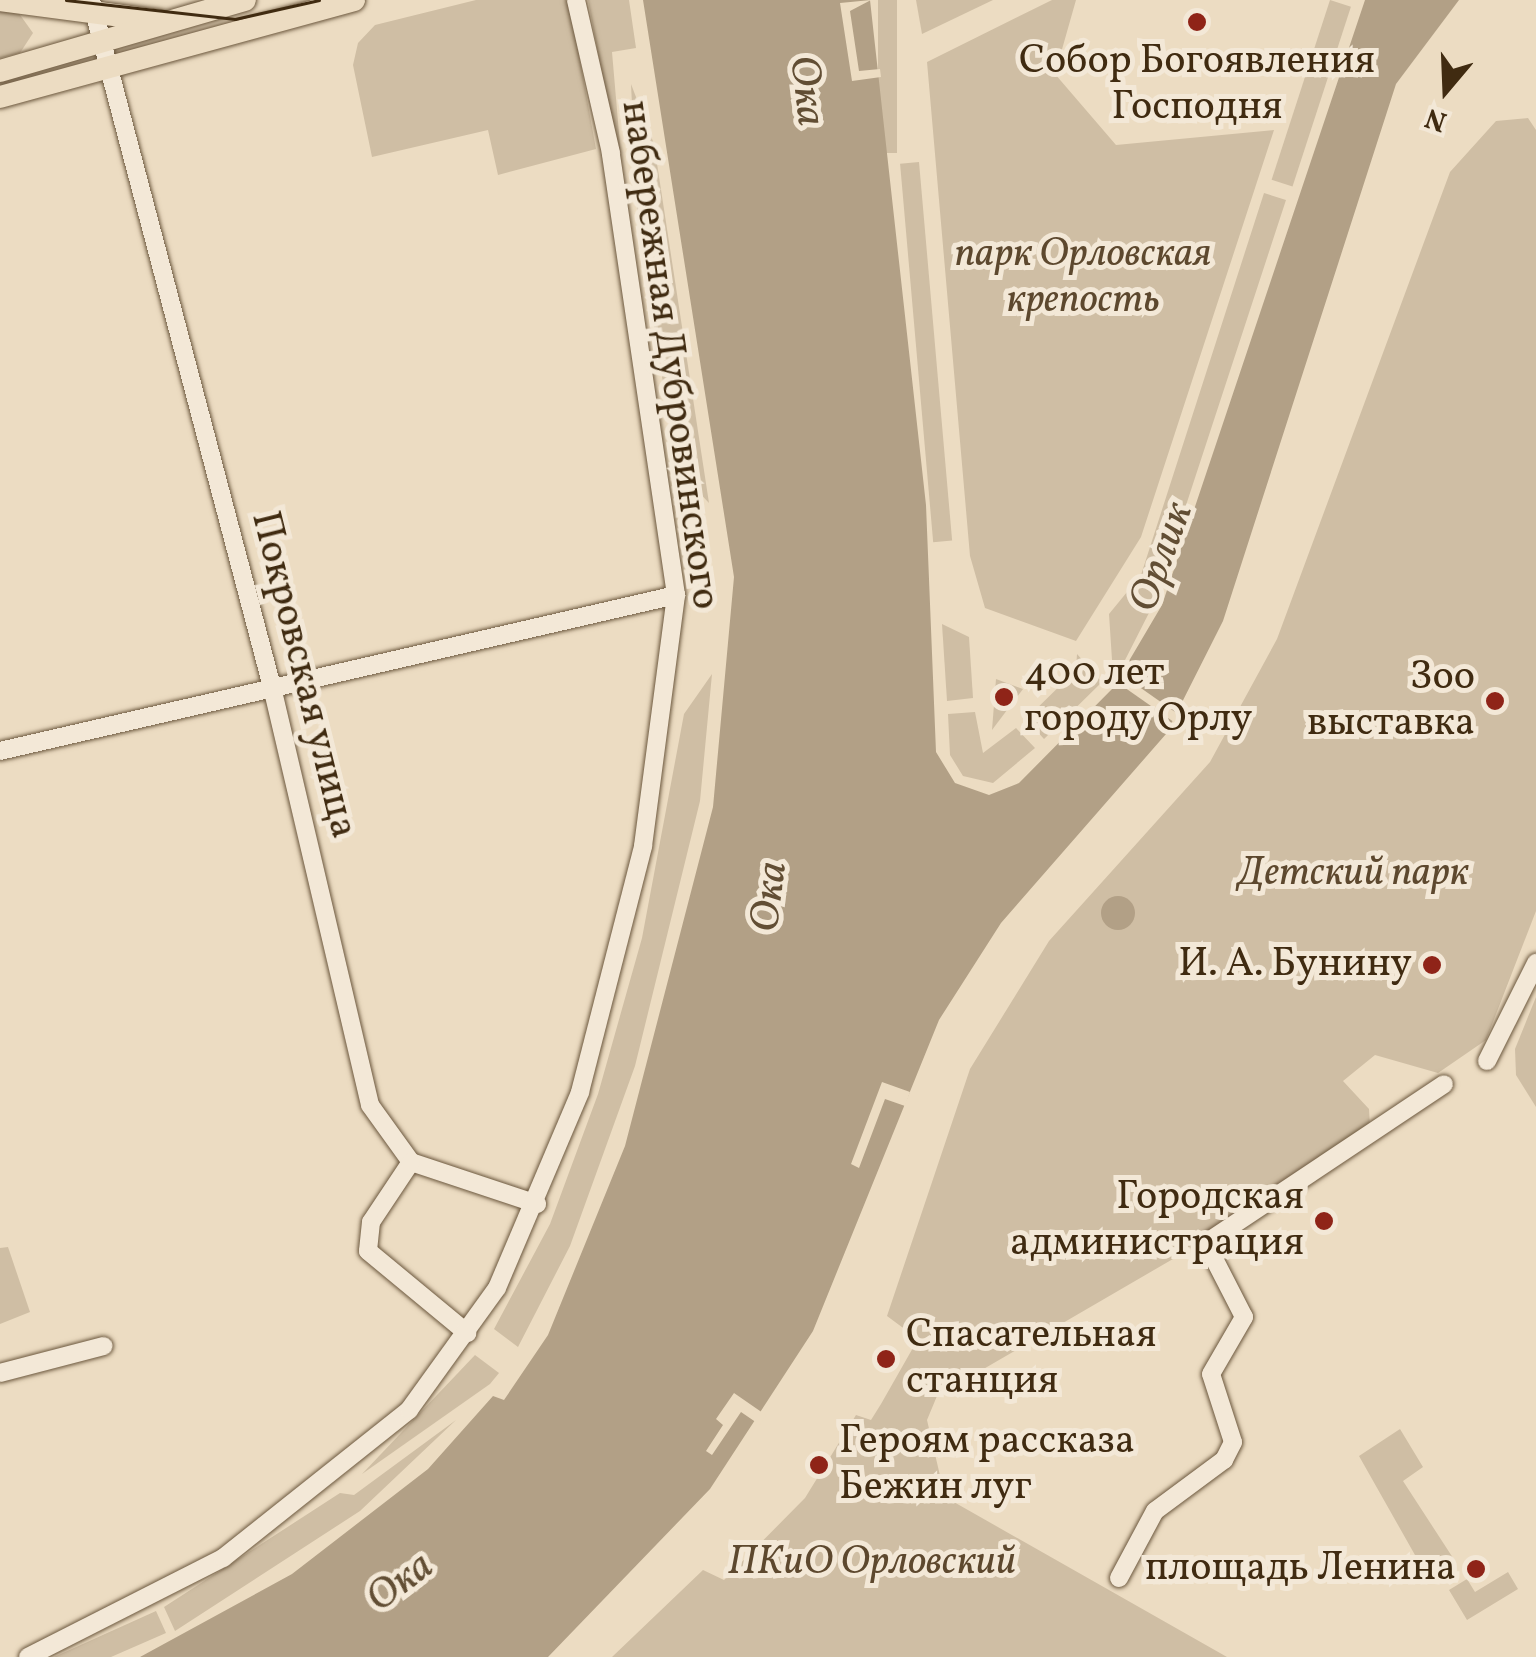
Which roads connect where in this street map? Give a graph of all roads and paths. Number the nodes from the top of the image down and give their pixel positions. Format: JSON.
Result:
{"nodes":[{"id":1,"x":0,"y":0,"type":"edge"},
{"id":2,"x":246,"y":0,"type":"edge"},
{"id":3,"x":354,"y":0,"type":"edge"},
{"id":4,"x":576,"y":0,"type":"edge"},
{"id":5,"x":94,"y":7,"type":"edge"},
{"id":6,"x":170,"y":22,"type":"junction"},
{"id":7,"x":251,"y":29,"type":"junction"},
{"id":8,"x":104,"y":42,"type":"junction"},
{"id":9,"x":112,"y":67,"type":"junction"},
{"id":10,"x":0,"y":70,"type":"edge"},
{"id":11,"x":0,"y":97,"type":"edge"},
{"id":12,"x":676,"y":595,"type":"junction"},
{"id":13,"x":272,"y":687,"type":"junction"},
{"id":14,"x":0,"y":751,"type":"edge"},
{"id":15,"x":1536,"y":962,"type":"edge"},
{"id":16,"x":1487,"y":1061,"type":"dead end"},
{"id":17,"x":1444,"y":1084,"type":"dead end"},
{"id":18,"x":411,"y":1162,"type":"junction"},
{"id":19,"x":537,"y":1204,"type":"junction"},
{"id":20,"x":467,"y":1333,"type":"junction"},
{"id":21,"x":104,"y":1346,"type":"dead end"},
{"id":22,"x":0,"y":1373,"type":"edge"},
{"id":23,"x":1118,"y":1578,"type":"dead end"},
{"id":24,"x":28,"y":1657,"type":"edge"}],
"edges":[{"from":1,"to":5,"type":"main road"},
{"from":2,"to":6,"type":"main road"},
{"from":3,"to":7,"type":"main road"},
{"from":4,"to":12,"type":"street","name":"набережная Дубровинского"},
{"from":5,"to":6,"type":"main road"},
{"from":5,"to":8,"type":"street","name":"Покровская улица"},
{"from":6,"to":7,"type":"main road"},
{"from":6,"to":8,"type":"main road"},
{"from":7,"to":9,"type":"main road"},
{"from":8,"to":9,"type":"street","name":"Покровская улица"},
{"from":8,"to":10,"type":"main road"},
{"from":9,"to":11,"type":"main road"},
{"from":9,"to":13,"type":"street","name":"Покровская улица"},
{"from":12,"to":13,"type":"street"},
{"from":12,"to":19,"type":"street","name":"набережная Дубровинского"},
{"from":13,"to":14,"type":"street"},
{"from":13,"to":18,"type":"street","name":"Покровская улица"},
{"from":15,"to":16,"type":"street"},
{"from":17,"to":23,"type":"street"},
{"from":18,"to":19,"type":"street"},
{"from":18,"to":20,"type":"street"},
{"from":19,"to":20,"type":"street","name":"набережная Дубровинского"},
{"from":20,"to":24,"type":"street","name":"набережная Дубровинского"},
{"from":21,"to":22,"type":"street"}]}
